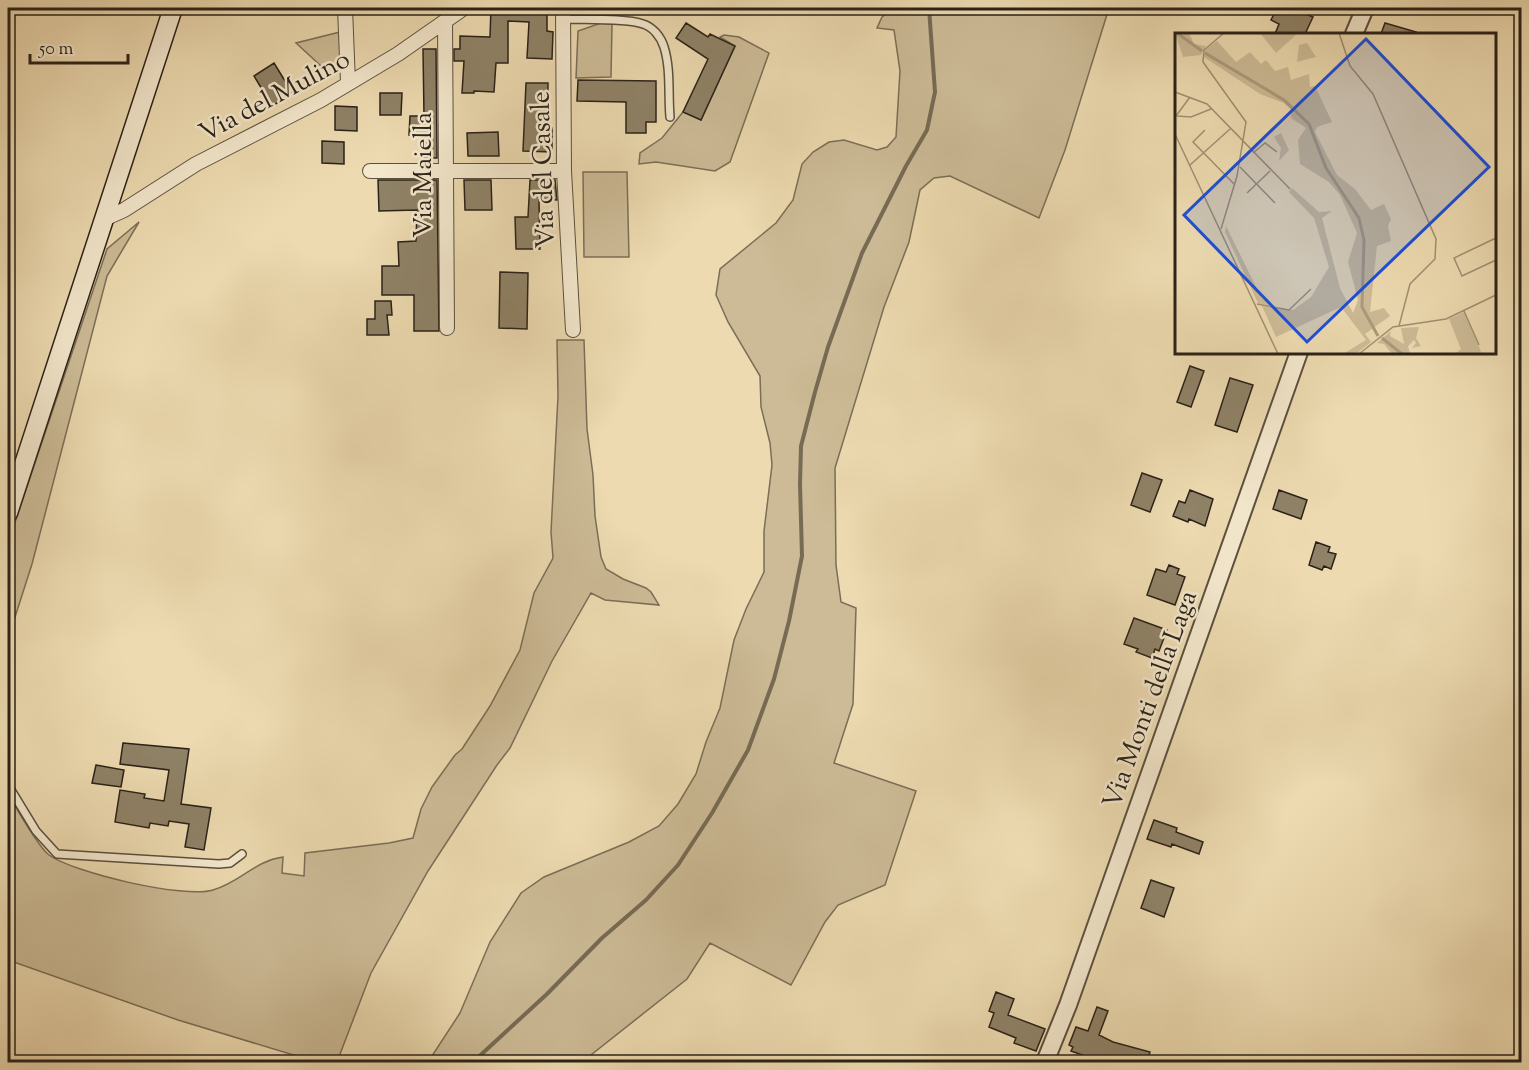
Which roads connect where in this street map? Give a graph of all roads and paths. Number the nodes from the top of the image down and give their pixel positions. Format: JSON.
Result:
{"nodes":[{"id":1,"x":173,"y":8,"type":"edge"},
{"id":2,"x":345,"y":8,"type":"edge"},
{"id":3,"x":464,"y":8,"type":"edge"},
{"id":4,"x":1365,"y":8,"type":"edge"},
{"id":5,"x":563,"y":13,"type":"edge"},
{"id":6,"x":445,"y":21,"type":"junction"},
{"id":7,"x":1354,"y":33,"type":"edge"},
{"id":8,"x":348,"y":84,"type":"junction"},
{"id":9,"x":670,"y":117,"type":"dead end"},
{"id":10,"x":370,"y":171,"type":"dead end"},
{"id":11,"x":446,"y":171,"type":"junction"},
{"id":12,"x":564,"y":171,"type":"junction"},
{"id":13,"x":104,"y":219,"type":"junction"},
{"id":14,"x":447,"y":328,"type":"dead end"},
{"id":15,"x":573,"y":330,"type":"dead end"},
{"id":16,"x":1298,"y":354,"type":"edge"},
{"id":17,"x":8,"y":513,"type":"edge"},
{"id":18,"x":8,"y":785,"type":"edge"},
{"id":19,"x":242,"y":855,"type":"dead end"},
{"id":20,"x":1044,"y":1062,"type":"edge"}],
"edges":[{"from":1,"to":13,"type":"main road"},
{"from":2,"to":8,"type":"street"},
{"from":3,"to":6,"type":"street","name":"Via del Mulino"},
{"from":4,"to":7,"type":"street"},
{"from":5,"to":9,"type":"lane"},
{"from":5,"to":12,"type":"street","name":"Via del Casale"},
{"from":6,"to":8,"type":"street","name":"Via del Mulino"},
{"from":6,"to":11,"type":"street","name":"Via Maiella"},
{"from":8,"to":13,"type":"street","name":"Via del Mulino"},
{"from":10,"to":11,"type":"street"},
{"from":11,"to":12,"type":"street"},
{"from":11,"to":14,"type":"street","name":"Via Maiella"},
{"from":12,"to":15,"type":"street","name":"Via del Casale"},
{"from":13,"to":17,"type":"main road"},
{"from":16,"to":20,"type":"street","name":"Via Monti della Laga"},
{"from":18,"to":19,"type":"lane"}]}
